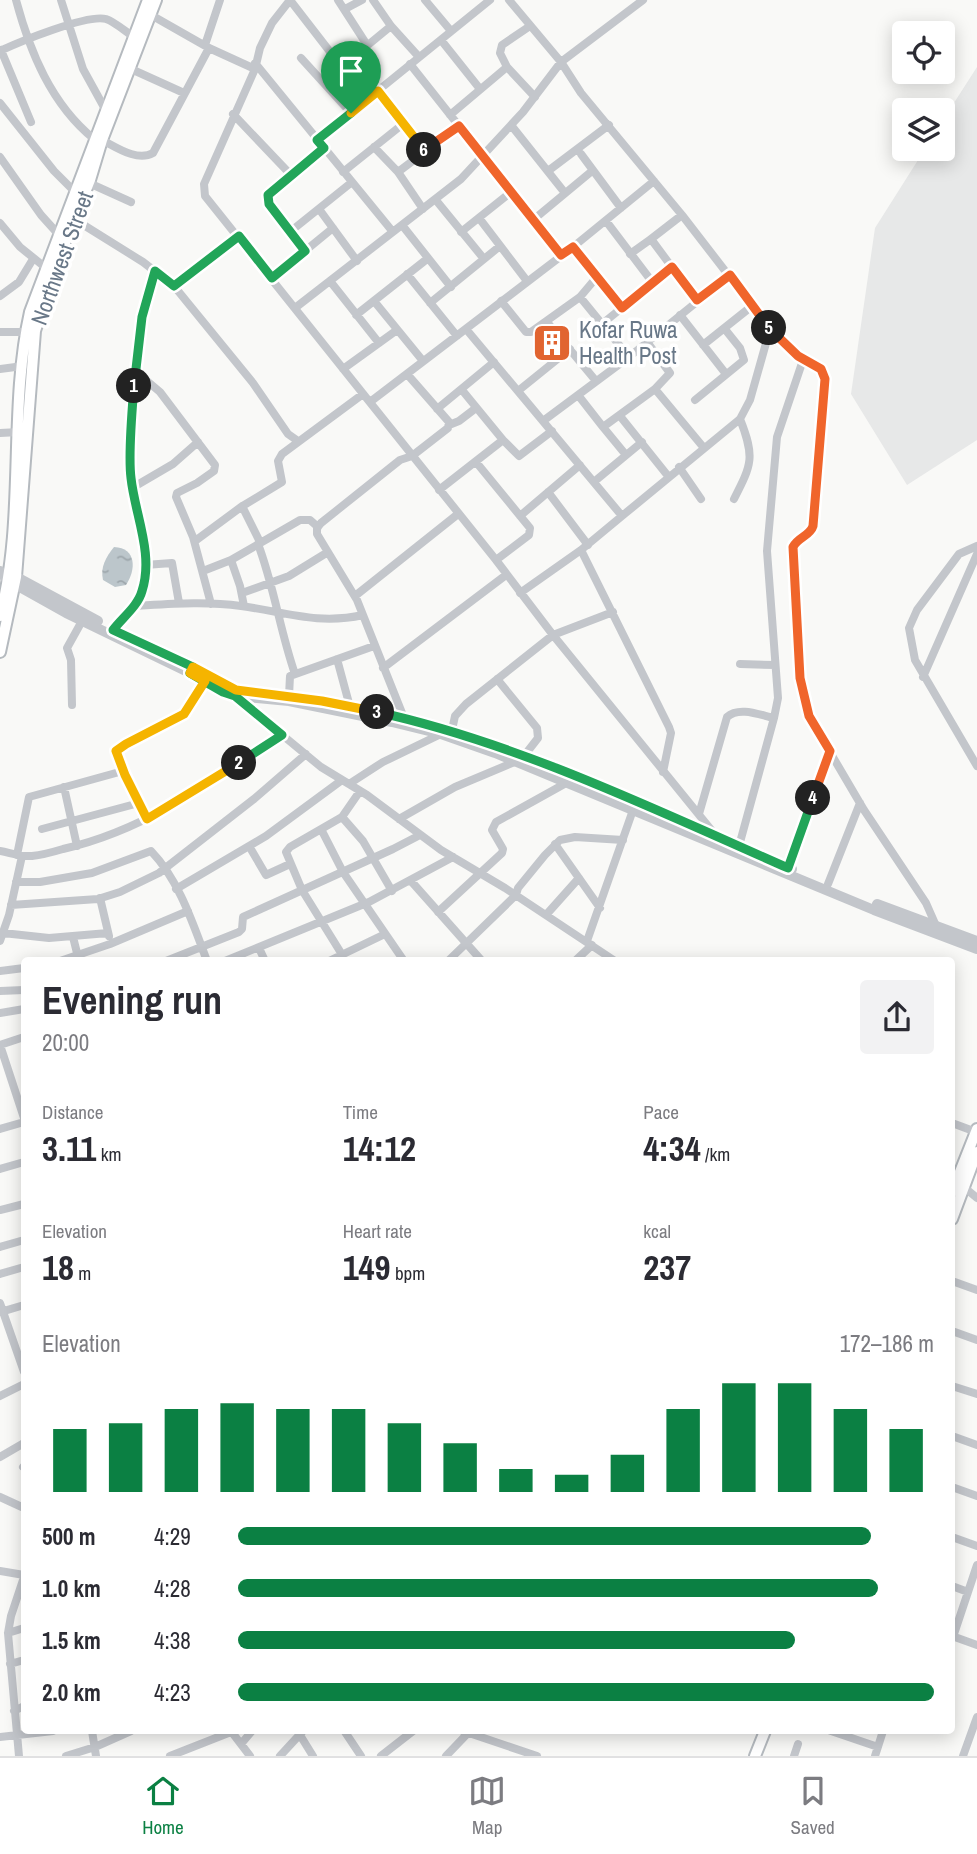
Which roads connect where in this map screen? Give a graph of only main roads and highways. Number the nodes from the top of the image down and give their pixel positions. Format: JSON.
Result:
{"nodes":[{"id":1,"x":148,"y":0,"type":"edge"},
{"id":2,"x":156,"y":0,"type":"edge"},
{"id":3,"x":98,"y":139,"type":"junction"},
{"id":4,"x":8,"y":576,"type":"edge"},
{"id":5,"x":1,"y":610,"type":"edge"},
{"id":6,"x":0,"y":652,"type":"edge"},
{"id":7,"x":976,"y":1131,"type":"edge"},
{"id":8,"x":977,"y":1152,"type":"edge"},
{"id":9,"x":955,"y":1184,"type":"edge"},
{"id":10,"x":955,"y":1212,"type":"edge"},
{"id":11,"x":757,"y":1734,"type":"edge"},
{"id":12,"x":764,"y":1734,"type":"edge"},
{"id":13,"x":748,"y":1756,"type":"edge"},
{"id":14,"x":755,"y":1756,"type":"edge"}],
"edges":[{"from":1,"to":3,"type":"main road","name":"Northwest Street"},
{"from":2,"to":3,"type":"main road","name":"Northwest Street"},
{"from":3,"to":4,"type":"main road","name":"Northwest Street"},
{"from":3,"to":4,"type":"main road","name":"Northwest Street"},
{"from":4,"to":5,"type":"main road","name":"Northwest Street"},
{"from":4,"to":6,"type":"main road","name":"Northwest Street"},
{"from":7,"to":9,"type":"main road"},
{"from":8,"to":10,"type":"main road"},
{"from":11,"to":13,"type":"main road"},
{"from":12,"to":14,"type":"main road"}]}
